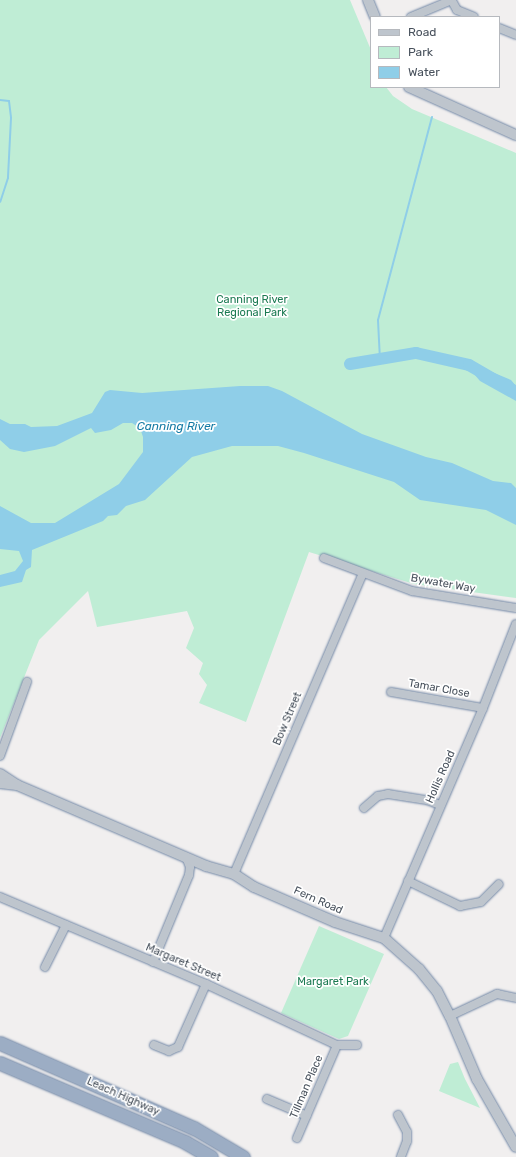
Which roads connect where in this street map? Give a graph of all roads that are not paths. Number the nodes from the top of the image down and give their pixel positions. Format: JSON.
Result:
{"nodes":[{"id":1,"x":368,"y":0,"type":"edge"},
{"id":2,"x":452,"y":1,"type":"edge"},
{"id":3,"x":375,"y":16,"type":"edge"},
{"id":4,"x":414,"y":16,"type":"edge"},
{"id":5,"x":472,"y":16,"type":"edge"},
{"id":6,"x":500,"y":28,"type":"edge"},
{"id":7,"x":516,"y":35,"type":"edge"},
{"id":8,"x":411,"y":88,"type":"edge"},
{"id":9,"x":516,"y":135,"type":"edge"},
{"id":10,"x":324,"y":558,"type":"dead end"},
{"id":11,"x":363,"y":573,"type":"junction"},
{"id":12,"x":516,"y":608,"type":"edge"},
{"id":13,"x":516,"y":624,"type":"edge"},
{"id":14,"x":27,"y":682,"type":"dead end"},
{"id":15,"x":391,"y":692,"type":"dead end"},
{"id":16,"x":483,"y":708,"type":"junction"},
{"id":17,"x":0,"y":751,"type":"edge"},
{"id":18,"x":0,"y":756,"type":"edge"},
{"id":19,"x":0,"y":774,"type":"edge"},
{"id":20,"x":0,"y":783,"type":"edge"},
{"id":21,"x":18,"y":785,"type":"junction"},
{"id":22,"x":440,"y":805,"type":"junction"},
{"id":23,"x":364,"y":808,"type":"dead end"},
{"id":24,"x":186,"y":857,"type":"junction"},
{"id":25,"x":234,"y":874,"type":"junction"},
{"id":26,"x":408,"y":881,"type":"junction"},
{"id":27,"x":499,"y":884,"type":"dead end"},
{"id":28,"x":0,"y":897,"type":"edge"},
{"id":29,"x":66,"y":925,"type":"junction"},
{"id":30,"x":384,"y":938,"type":"junction"},
{"id":31,"x":153,"y":962,"type":"junction"},
{"id":32,"x":45,"y":967,"type":"dead end"},
{"id":33,"x":206,"y":984,"type":"junction"},
{"id":34,"x":516,"y":998,"type":"edge"},
{"id":35,"x":450,"y":1016,"type":"junction"},
{"id":36,"x":0,"y":1043,"type":"edge"},
{"id":37,"x":154,"y":1044,"type":"dead end"},
{"id":38,"x":337,"y":1045,"type":"junction"},
{"id":39,"x":356,"y":1045,"type":"dead end"},
{"id":40,"x":0,"y":1063,"type":"edge"},
{"id":41,"x":267,"y":1099,"type":"dead end"},
{"id":42,"x":398,"y":1114,"type":"dead end"},
{"id":43,"x":307,"y":1116,"type":"junction"},
{"id":44,"x":297,"y":1138,"type":"dead end"},
{"id":45,"x":514,"y":1146,"type":"edge"},
{"id":46,"x":240,"y":1155,"type":"edge"},
{"id":47,"x":211,"y":1157,"type":"edge"},
{"id":48,"x":401,"y":1157,"type":"edge"},
{"id":49,"x":516,"y":1157,"type":"edge"}],
"edges":[{"from":1,"to":3,"type":"street"},
{"from":2,"to":4,"type":"street"},
{"from":2,"to":5,"type":"street"},
{"from":6,"to":7,"type":"street"},
{"from":8,"to":9,"type":"street"},
{"from":10,"to":11,"type":"street","name":"Bywater Way"},
{"from":11,"to":12,"type":"street","name":"Bywater Way"},
{"from":11,"to":25,"type":"street","name":"Bow Street"},
{"from":13,"to":16,"type":"street","name":"Hollis Road"},
{"from":14,"to":17,"type":"street"},
{"from":15,"to":16,"type":"street","name":"Tamar Close"},
{"from":16,"to":22,"type":"street","name":"Hollis Road"},
{"from":17,"to":18,"type":"street"},
{"from":19,"to":21,"type":"street","name":"Fern Road"},
{"from":20,"to":21,"type":"street","name":"Fern Road"},
{"from":21,"to":24,"type":"street","name":"Fern Road"},
{"from":22,"to":23,"type":"street"},
{"from":22,"to":26,"type":"street","name":"Hollis Road"},
{"from":24,"to":25,"type":"street","name":"Fern Road"},
{"from":24,"to":31,"type":"street"},
{"from":25,"to":30,"type":"street","name":"Fern Road"},
{"from":26,"to":27,"type":"street"},
{"from":26,"to":30,"type":"street","name":"Hollis Road"},
{"from":28,"to":29,"type":"street","name":"Margaret Street"},
{"from":29,"to":31,"type":"street","name":"Margaret Street"},
{"from":29,"to":32,"type":"street"},
{"from":30,"to":35,"type":"street","name":"Fern Road"},
{"from":31,"to":33,"type":"street","name":"Margaret Street"},
{"from":33,"to":37,"type":"street"},
{"from":33,"to":38,"type":"street","name":"Margaret Street"},
{"from":34,"to":35,"type":"street"},
{"from":35,"to":45,"type":"street","name":"Fern Road"},
{"from":36,"to":46,"type":"highway","name":"Leach Highway"},
{"from":38,"to":39,"type":"street","name":"Margaret Street"},
{"from":38,"to":43,"type":"street","name":"Tillman Place"},
{"from":40,"to":47,"type":"highway","name":"Leach Highway"},
{"from":41,"to":43,"type":"street"},
{"from":42,"to":48,"type":"street"},
{"from":43,"to":44,"type":"street","name":"Tillman Place"},
{"from":45,"to":49,"type":"street","name":"Fern Road"}]}
